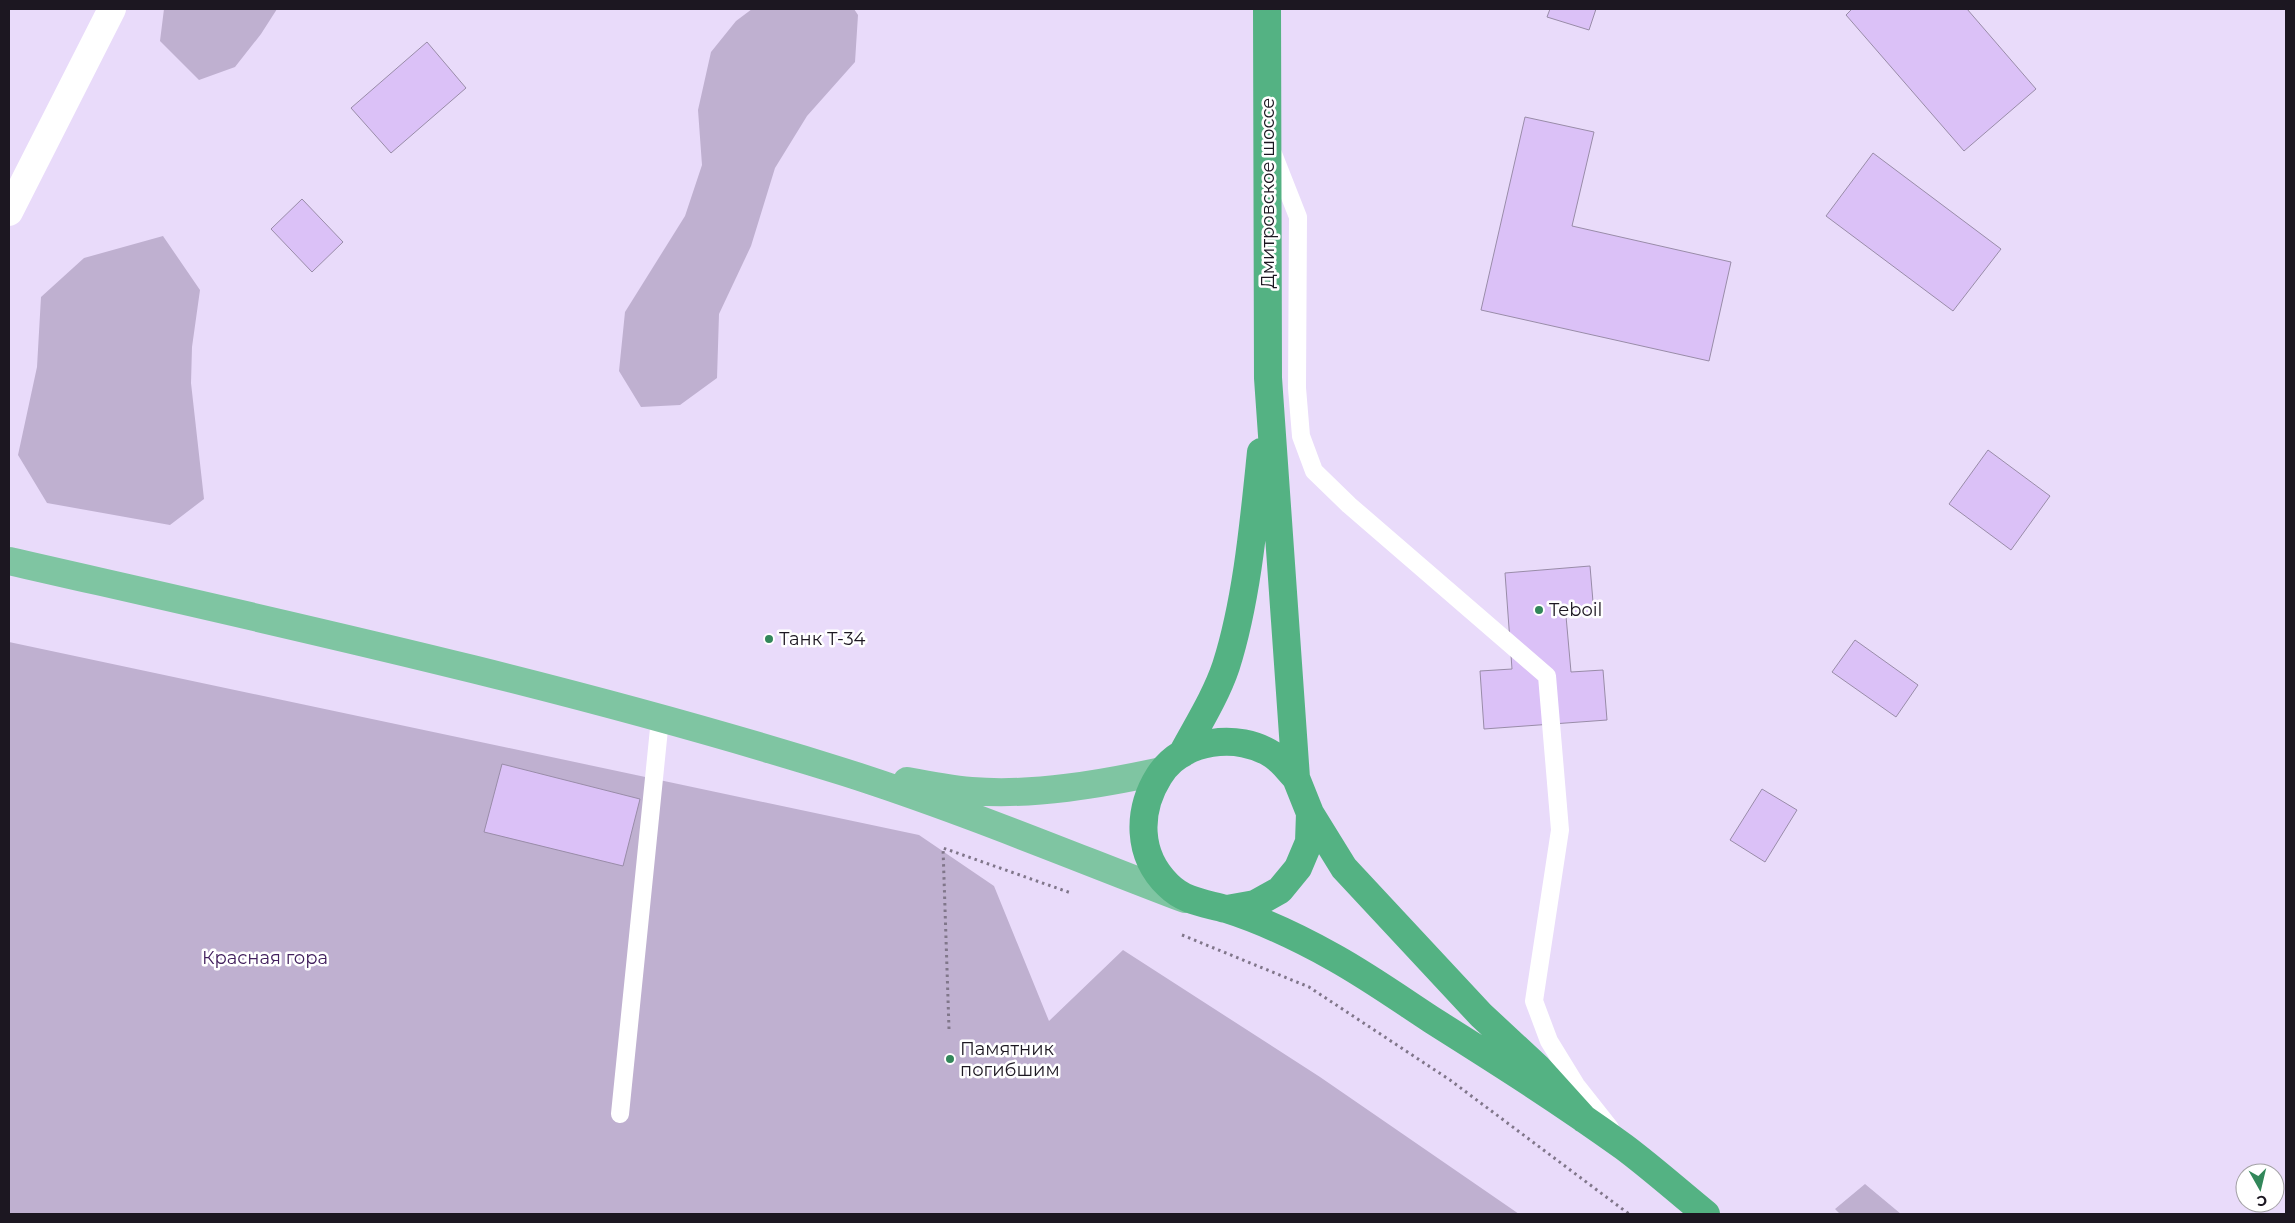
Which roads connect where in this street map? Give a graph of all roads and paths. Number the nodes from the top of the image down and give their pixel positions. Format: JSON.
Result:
{"nodes":[{"id":1,"x":112,"y":9,"type":"edge"},
{"id":2,"x":1267,"y":9,"type":"edge"},
{"id":3,"x":1268,"y":139,"type":"junction"},
{"id":4,"x":9,"y":212,"type":"edge"},
{"id":5,"x":1268,"y":378,"type":"junction"},
{"id":6,"x":9,"y":561,"type":"edge"},
{"id":7,"x":660,"y":719,"type":"junction"},
{"id":8,"x":1172,"y":762,"type":"junction"},
{"id":9,"x":846,"y":773,"type":"junction"},
{"id":10,"x":1296,"y":778,"type":"junction"},
{"id":11,"x":1310,"y":813,"type":"junction"},
{"id":12,"x":1080,"y":896,"type":"dead end"},
{"id":13,"x":1189,"y":900,"type":"junction"},
{"id":14,"x":1227,"y":909,"type":"junction"},
{"id":15,"x":1180,"y":934,"type":"dead end"},
{"id":16,"x":948,"y":1029,"type":"dead end"},
{"id":17,"x":620,"y":1114,"type":"dead end"},
{"id":18,"x":1584,"y":1119,"type":"junction"},
{"id":19,"x":1626,"y":1148,"type":"junction"},
{"id":20,"x":1629,"y":1214,"type":"edge"},
{"id":21,"x":1706,"y":1214,"type":"edge"}],
"edges":[{"from":1,"to":4,"type":"street"},
{"from":2,"to":3,"type":"highway","name":"Дмитровское шоссе"},
{"from":3,"to":5,"type":"highway","name":"Дмитровское шоссе"},
{"from":3,"to":19,"type":"lane"},
{"from":5,"to":8,"type":"highway"},
{"from":5,"to":10,"type":"highway"},
{"from":6,"to":7,"type":"main road"},
{"from":7,"to":9,"type":"main road"},
{"from":7,"to":17,"type":"lane"},
{"from":8,"to":9,"type":"main road"},
{"from":8,"to":10,"type":"highway"},
{"from":8,"to":13,"type":"highway"},
{"from":9,"to":13,"type":"main road"},
{"from":10,"to":11,"type":"highway"},
{"from":11,"to":14,"type":"highway"},
{"from":11,"to":18,"type":"highway"},
{"from":12,"to":16,"type":"path"},
{"from":13,"to":14,"type":"highway"},
{"from":14,"to":18,"type":"highway"},
{"from":15,"to":20,"type":"path"},
{"from":18,"to":19,"type":"highway"},
{"from":19,"to":21,"type":"highway"}]}
